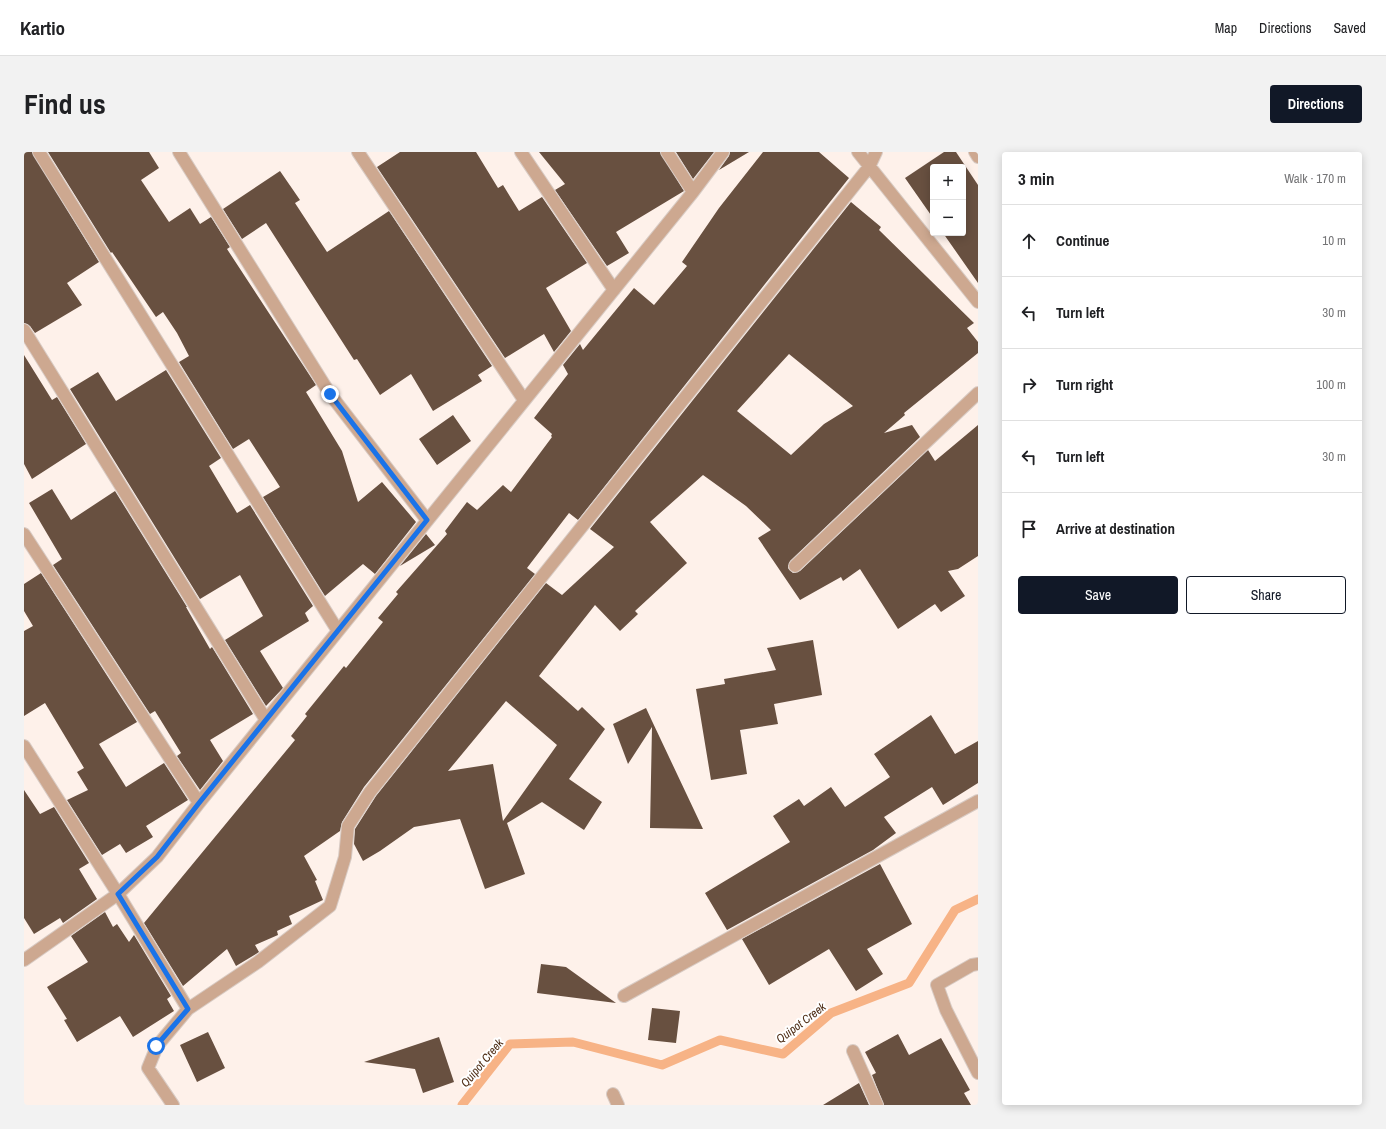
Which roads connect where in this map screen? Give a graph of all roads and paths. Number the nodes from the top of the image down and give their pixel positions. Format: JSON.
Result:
{"nodes":[{"id":1,"x":39,"y":152,"type":"edge"},
{"id":2,"x":179,"y":152,"type":"edge"},
{"id":3,"x":358,"y":152,"type":"edge"},
{"id":4,"x":521,"y":152,"type":"edge"},
{"id":5,"x":667,"y":152,"type":"edge"},
{"id":6,"x":723,"y":152,"type":"edge"},
{"id":7,"x":858,"y":152,"type":"edge"},
{"id":8,"x":876,"y":152,"type":"edge"},
{"id":9,"x":974,"y":152,"type":"edge"},
{"id":10,"x":978,"y":157,"type":"edge"},
{"id":11,"x":869,"y":167,"type":"junction"},
{"id":12,"x":693,"y":192,"type":"junction"},
{"id":13,"x":614,"y":290,"type":"junction"},
{"id":14,"x":978,"y":302,"type":"edge"},
{"id":15,"x":24,"y":330,"type":"edge"},
{"id":16,"x":978,"y":393,"type":"edge"},
{"id":17,"x":524,"y":400,"type":"junction"},
{"id":18,"x":427,"y":520,"type":"junction"},
{"id":19,"x":24,"y":534,"type":"edge"},
{"id":20,"x":795,"y":566,"type":"dead end"},
{"id":21,"x":338,"y":631,"type":"junction"},
{"id":22,"x":266,"y":720,"type":"junction"},
{"id":23,"x":24,"y":746,"type":"edge"},
{"id":24,"x":978,"y":801,"type":"edge"},
{"id":25,"x":199,"y":803,"type":"junction"},
{"id":26,"x":118,"y":894,"type":"junction"},
{"id":27,"x":24,"y":960,"type":"edge"},
{"id":28,"x":978,"y":964,"type":"edge"},
{"id":29,"x":624,"y":996,"type":"dead end"},
{"id":30,"x":188,"y":1009,"type":"junction"},
{"id":31,"x":853,"y":1051,"type":"dead end"},
{"id":32,"x":978,"y":1073,"type":"edge"},
{"id":33,"x":172,"y":1105,"type":"edge"},
{"id":34,"x":877,"y":1105,"type":"edge"}],
"edges":[{"from":1,"to":21,"type":"street"},
{"from":2,"to":18,"type":"street"},
{"from":3,"to":17,"type":"street"},
{"from":4,"to":13,"type":"street"},
{"from":5,"to":12,"type":"street"},
{"from":6,"to":12,"type":"street"},
{"from":7,"to":11,"type":"street"},
{"from":8,"to":11,"type":"street"},
{"from":9,"to":10,"type":"street"},
{"from":11,"to":14,"type":"street"},
{"from":11,"to":30,"type":"street"},
{"from":12,"to":13,"type":"street"},
{"from":13,"to":17,"type":"street"},
{"from":15,"to":22,"type":"street"},
{"from":16,"to":20,"type":"street"},
{"from":17,"to":18,"type":"street"},
{"from":18,"to":21,"type":"street"},
{"from":19,"to":25,"type":"street"},
{"from":21,"to":22,"type":"street"},
{"from":22,"to":25,"type":"street"},
{"from":23,"to":26,"type":"street"},
{"from":24,"to":29,"type":"street"},
{"from":25,"to":26,"type":"street"},
{"from":26,"to":27,"type":"street"},
{"from":26,"to":30,"type":"street"},
{"from":28,"to":32,"type":"street"},
{"from":30,"to":33,"type":"street"},
{"from":31,"to":34,"type":"street"}]}
